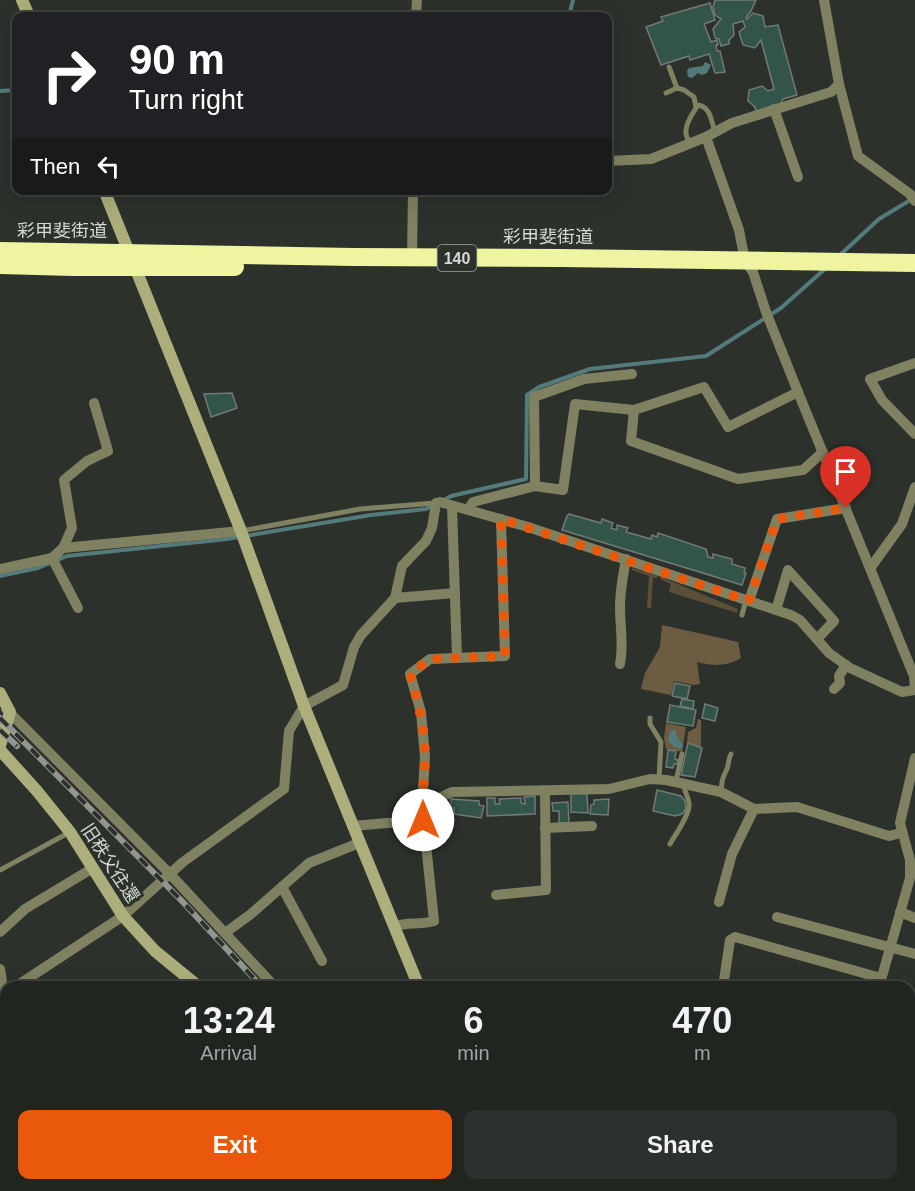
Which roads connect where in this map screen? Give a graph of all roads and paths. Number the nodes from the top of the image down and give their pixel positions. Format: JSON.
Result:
{"nodes":[{"id":1,"x":824,"y":0,"type":"edge"},
{"id":2,"x":669,"y":67,"type":"dead end"},
{"id":3,"x":839,"y":84,"type":"junction"},
{"id":4,"x":676,"y":88,"type":"junction"},
{"id":5,"x":666,"y":93,"type":"dead end"},
{"id":6,"x":696,"y":107,"type":"junction"},
{"id":7,"x":774,"y":109,"type":"junction"},
{"id":8,"x":710,"y":134,"type":"junction"},
{"id":9,"x":691,"y":143,"type":"junction"},
{"id":10,"x":612,"y":161,"type":"edge"},
{"id":11,"x":798,"y":177,"type":"dead end"},
{"id":12,"x":106,"y":195,"type":"edge"},
{"id":13,"x":413,"y":195,"type":"edge"},
{"id":14,"x":915,"y":201,"type":"edge"},
{"id":15,"x":0,"y":251,"type":"edge"},
{"id":16,"x":412,"y":258,"type":"junction"},
{"id":17,"x":133,"y":259,"type":"junction"},
{"id":18,"x":915,"y":263,"type":"edge"},
{"id":19,"x":0,"y":265,"type":"edge"},
{"id":20,"x":749,"y":266,"type":"junction"},
{"id":21,"x":915,"y":275,"type":"edge"},
{"id":22,"x":915,"y":363,"type":"edge"},
{"id":23,"x":632,"y":374,"type":"dead end"},
{"id":24,"x":798,"y":392,"type":"junction"},
{"id":25,"x":94,"y":403,"type":"dead end"},
{"id":26,"x":634,"y":410,"type":"junction"},
{"id":27,"x":915,"y":434,"type":"edge"},
{"id":28,"x":823,"y":452,"type":"junction"},
{"id":29,"x":535,"y":486,"type":"junction"},
{"id":30,"x":915,"y":487,"type":"edge"},
{"id":31,"x":438,"y":503,"type":"junction"},
{"id":32,"x":452,"y":506,"type":"junction"},
{"id":33,"x":846,"y":508,"type":"junction"},
{"id":34,"x":468,"y":510,"type":"junction"},
{"id":35,"x":501,"y":519,"type":"junction"},
{"id":36,"x":241,"y":531,"type":"junction"},
{"id":37,"x":63,"y":549,"type":"junction"},
{"id":38,"x":51,"y":558,"type":"junction"},
{"id":39,"x":626,"y":559,"type":"junction"},
{"id":40,"x":871,"y":567,"type":"junction"},
{"id":41,"x":0,"y":569,"type":"edge"},
{"id":42,"x":455,"y":593,"type":"junction"},
{"id":43,"x":395,"y":598,"type":"junction"},
{"id":44,"x":747,"y":600,"type":"junction"},
{"id":45,"x":78,"y":608,"type":"dead end"},
{"id":46,"x":776,"y":610,"type":"junction"},
{"id":47,"x":742,"y":615,"type":"dead end"},
{"id":48,"x":817,"y":639,"type":"junction"},
{"id":49,"x":910,"y":652,"type":"edge"},
{"id":50,"x":457,"y":658,"type":"junction"},
{"id":51,"x":620,"y":664,"type":"dead end"},
{"id":52,"x":846,"y":665,"type":"junction"},
{"id":53,"x":834,"y":688,"type":"dead end"},
{"id":54,"x":915,"y":689,"type":"edge"},
{"id":55,"x":0,"y":693,"type":"edge"},
{"id":56,"x":0,"y":702,"type":"edge"},
{"id":57,"x":304,"y":706,"type":"junction"},
{"id":58,"x":10,"y":712,"type":"junction"},
{"id":59,"x":650,"y":718,"type":"dead end"},
{"id":60,"x":0,"y":748,"type":"edge"},
{"id":61,"x":682,"y":754,"type":"dead end"},
{"id":62,"x":731,"y":754,"type":"dead end"},
{"id":63,"x":915,"y":758,"type":"edge"},
{"id":64,"x":659,"y":780,"type":"junction"},
{"id":65,"x":680,"y":782,"type":"junction"},
{"id":66,"x":545,"y":791,"type":"junction"},
{"id":67,"x":721,"y":792,"type":"junction"},
{"id":68,"x":422,"y":806,"type":"junction"},
{"id":69,"x":753,"y":809,"type":"junction"},
{"id":70,"x":423,"y":820,"type":"junction"},
{"id":71,"x":352,"y":826,"type":"junction"},
{"id":72,"x":591,"y":826,"type":"dead end"},
{"id":73,"x":545,"y":828,"type":"junction"},
{"id":74,"x":70,"y":832,"type":"junction"},
{"id":75,"x":901,"y":833,"type":"junction"},
{"id":76,"x":359,"y":843,"type":"junction"},
{"id":77,"x":670,"y":844,"type":"dead end"},
{"id":78,"x":910,"y":846,"type":"edge"},
{"id":79,"x":93,"y":868,"type":"junction"},
{"id":80,"x":0,"y":870,"type":"edge"},
{"id":81,"x":170,"y":874,"type":"junction"},
{"id":82,"x":912,"y":879,"type":"edge"},
{"id":83,"x":282,"y":887,"type":"junction"},
{"id":84,"x":496,"y":895,"type":"dead end"},
{"id":85,"x":719,"y":902,"type":"dead end"},
{"id":86,"x":900,"y":912,"type":"junction"},
{"id":87,"x":123,"y":916,"type":"junction"},
{"id":88,"x":777,"y":917,"type":"dead end"},
{"id":89,"x":915,"y":918,"type":"edge"},
{"id":90,"x":395,"y":926,"type":"junction"},
{"id":91,"x":0,"y":932,"type":"edge"},
{"id":92,"x":225,"y":933,"type":"junction"},
{"id":93,"x":889,"y":946,"type":"junction"},
{"id":94,"x":915,"y":954,"type":"edge"},
{"id":95,"x":322,"y":961,"type":"dead end"},
{"id":96,"x":24,"y":981,"type":"edge"},
{"id":97,"x":192,"y":981,"type":"edge"},
{"id":98,"x":269,"y":981,"type":"edge"},
{"id":99,"x":417,"y":981,"type":"edge"},
{"id":100,"x":724,"y":981,"type":"edge"},
{"id":101,"x":877,"y":981,"type":"edge"},
{"id":102,"x":880,"y":981,"type":"edge"}],
"edges":[{"from":1,"to":3,"type":"street"},
{"from":2,"to":4,"type":"lane"},
{"from":3,"to":7,"type":"street"},
{"from":3,"to":14,"type":"street"},
{"from":4,"to":5,"type":"lane"},
{"from":4,"to":6,"type":"lane"},
{"from":6,"to":8,"type":"lane"},
{"from":6,"to":9,"type":"lane"},
{"from":7,"to":8,"type":"street"},
{"from":7,"to":11,"type":"street"},
{"from":8,"to":9,"type":"street"},
{"from":8,"to":20,"type":"street"},
{"from":9,"to":10,"type":"street"},
{"from":12,"to":17,"type":"street"},
{"from":13,"to":16,"type":"street"},
{"from":15,"to":17,"type":"highway","name":"彩甲斐街道","number":"140"},
{"from":16,"to":17,"type":"highway","name":"彩甲斐街道","number":"140"},
{"from":16,"to":20,"type":"highway","name":"彩甲斐街道","number":"140"},
{"from":17,"to":19,"type":"highway","name":"彩甲斐街道","number":"140"},
{"from":17,"to":20,"type":"highway","name":"彩甲斐街道","number":"140"},
{"from":17,"to":36,"type":"street"},
{"from":18,"to":20,"type":"highway","name":"彩甲斐街道","number":"140"},
{"from":20,"to":21,"type":"highway","name":"彩甲斐街道","number":"140"},
{"from":20,"to":24,"type":"street"},
{"from":22,"to":27,"type":"street"},
{"from":23,"to":29,"type":"street"},
{"from":24,"to":26,"type":"street"},
{"from":24,"to":28,"type":"street"},
{"from":25,"to":37,"type":"street"},
{"from":26,"to":28,"type":"street"},
{"from":26,"to":29,"type":"street"},
{"from":28,"to":33,"type":"street"},
{"from":29,"to":34,"type":"street"},
{"from":30,"to":40,"type":"street"},
{"from":31,"to":32,"type":"street"},
{"from":31,"to":36,"type":"lane"},
{"from":31,"to":43,"type":"street"},
{"from":32,"to":34,"type":"street"},
{"from":32,"to":42,"type":"street"},
{"from":33,"to":40,"type":"street"},
{"from":33,"to":44,"type":"street"},
{"from":34,"to":35,"type":"street"},
{"from":35,"to":39,"type":"street"},
{"from":35,"to":50,"type":"street"},
{"from":36,"to":37,"type":"street"},
{"from":36,"to":57,"type":"street"},
{"from":37,"to":38,"type":"street"},
{"from":38,"to":41,"type":"street"},
{"from":38,"to":45,"type":"street"},
{"from":39,"to":44,"type":"street"},
{"from":39,"to":51,"type":"street"},
{"from":40,"to":49,"type":"street"},
{"from":42,"to":43,"type":"street"},
{"from":42,"to":50,"type":"street"},
{"from":43,"to":57,"type":"street"},
{"from":44,"to":46,"type":"street"},
{"from":44,"to":47,"type":"lane"},
{"from":46,"to":48,"type":"street"},
{"from":46,"to":48,"type":"street"},
{"from":48,"to":52,"type":"street"},
{"from":49,"to":54,"type":"street"},
{"from":50,"to":68,"type":"street"},
{"from":52,"to":53,"type":"street"},
{"from":52,"to":54,"type":"street"},
{"from":55,"to":58,"type":"street"},
{"from":56,"to":58,"type":"street"},
{"from":57,"to":71,"type":"street"},
{"from":57,"to":81,"type":"street"},
{"from":58,"to":60,"type":"street","name":"旧秩父往還"},
{"from":58,"to":81,"type":"street"},
{"from":59,"to":64,"type":"lane"},
{"from":60,"to":74,"type":"street","name":"旧秩父往還"},
{"from":61,"to":65,"type":"lane"},
{"from":62,"to":67,"type":"lane"},
{"from":63,"to":75,"type":"street"},
{"from":64,"to":65,"type":"street"},
{"from":64,"to":66,"type":"street"},
{"from":65,"to":67,"type":"street"},
{"from":65,"to":77,"type":"lane"},
{"from":66,"to":68,"type":"street"},
{"from":66,"to":73,"type":"street"},
{"from":67,"to":69,"type":"street"},
{"from":68,"to":70,"type":"street"},
{"from":69,"to":75,"type":"street"},
{"from":69,"to":85,"type":"street"},
{"from":70,"to":71,"type":"street"},
{"from":70,"to":90,"type":"street"},
{"from":71,"to":76,"type":"street"},
{"from":72,"to":73,"type":"street"},
{"from":73,"to":84,"type":"street"},
{"from":74,"to":79,"type":"street","name":"旧秩父往還"},
{"from":74,"to":80,"type":"lane"},
{"from":75,"to":78,"type":"street"},
{"from":76,"to":83,"type":"street"},
{"from":76,"to":90,"type":"street"},
{"from":78,"to":82,"type":"street"},
{"from":79,"to":87,"type":"street","name":"旧秩父往還"},
{"from":79,"to":91,"type":"street"},
{"from":81,"to":87,"type":"street"},
{"from":81,"to":92,"type":"street"},
{"from":82,"to":86,"type":"street"},
{"from":83,"to":92,"type":"street"},
{"from":83,"to":95,"type":"street"},
{"from":86,"to":89,"type":"street"},
{"from":86,"to":93,"type":"street"},
{"from":87,"to":96,"type":"street"},
{"from":87,"to":97,"type":"street","name":"旧秩父往還"},
{"from":88,"to":93,"type":"street"},
{"from":90,"to":99,"type":"street"},
{"from":92,"to":98,"type":"street"},
{"from":93,"to":94,"type":"street"},
{"from":93,"to":102,"type":"street"},
{"from":100,"to":101,"type":"street"}]}
